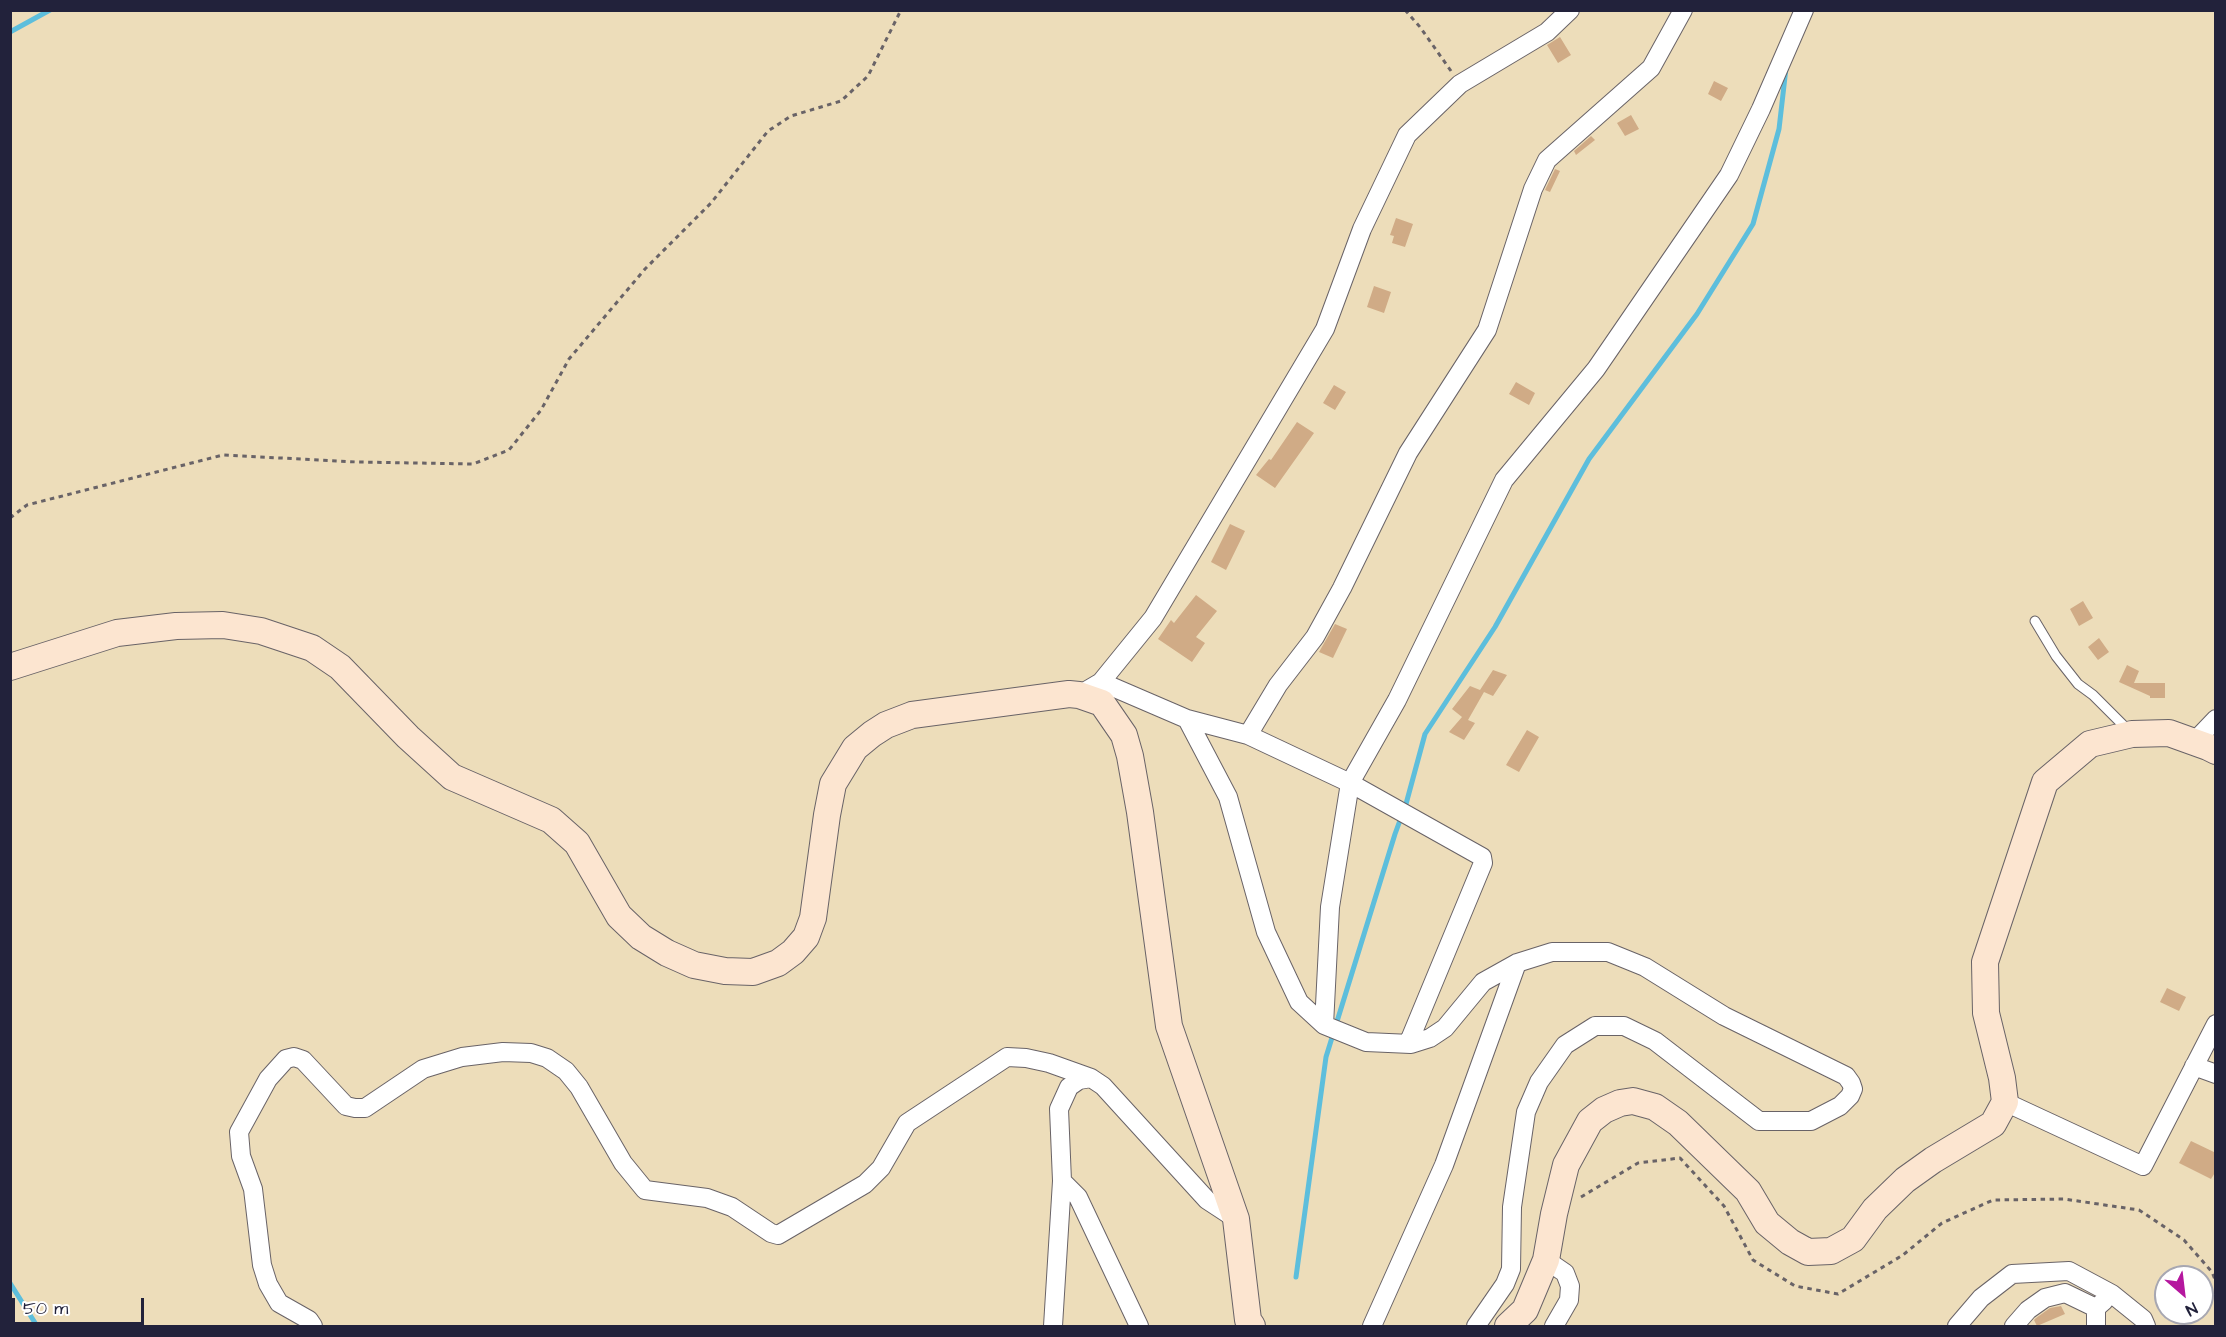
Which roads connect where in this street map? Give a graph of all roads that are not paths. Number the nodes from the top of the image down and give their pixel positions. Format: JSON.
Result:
{"nodes":[{"id":1,"x":1570,"y":10,"type":"edge"},
{"id":2,"x":1683,"y":10,"type":"edge"},
{"id":3,"x":1804,"y":10,"type":"edge"},
{"id":4,"x":2035,"y":621,"type":"dead end"},
{"id":5,"x":10,"y":667,"type":"edge"},
{"id":6,"x":1101,"y":682,"type":"junction"},
{"id":7,"x":1079,"y":695,"type":"junction"},
{"id":8,"x":1187,"y":719,"type":"junction"},
{"id":9,"x":2216,"y":719,"type":"edge"},
{"id":10,"x":2132,"y":734,"type":"junction"},
{"id":11,"x":1248,"y":735,"type":"junction"},
{"id":12,"x":2205,"y":746,"type":"edge"},
{"id":13,"x":1350,"y":783,"type":"junction"},
{"id":14,"x":1517,"y":963,"type":"junction"},
{"id":15,"x":2216,"y":1024,"type":"edge"},
{"id":16,"x":1324,"y":1025,"type":"junction"},
{"id":17,"x":1408,"y":1044,"type":"junction"},
{"id":18,"x":2194,"y":1066,"type":"junction"},
{"id":19,"x":2216,"y":1074,"type":"edge"},
{"id":20,"x":1091,"y":1078,"type":"junction"},
{"id":21,"x":2005,"y":1101,"type":"junction"},
{"id":22,"x":1062,"y":1181,"type":"junction"},
{"id":23,"x":1236,"y":1219,"type":"junction"},
{"id":24,"x":1546,"y":1260,"type":"junction"},
{"id":25,"x":2112,"y":1294,"type":"junction"},
{"id":26,"x":2096,"y":1308,"type":"junction"},
{"id":27,"x":313,"y":1326,"type":"edge"},
{"id":28,"x":1053,"y":1326,"type":"edge"},
{"id":29,"x":1138,"y":1326,"type":"edge"},
{"id":30,"x":1252,"y":1326,"type":"edge"},
{"id":31,"x":1372,"y":1326,"type":"edge"},
{"id":32,"x":1476,"y":1326,"type":"edge"},
{"id":33,"x":1508,"y":1326,"type":"edge"},
{"id":34,"x":1554,"y":1326,"type":"edge"},
{"id":35,"x":1957,"y":1326,"type":"edge"},
{"id":36,"x":2014,"y":1326,"type":"edge"},
{"id":37,"x":2096,"y":1326,"type":"edge"},
{"id":38,"x":2146,"y":1326,"type":"edge"}],
"edges":[{"from":1,"to":6,"type":"street"},
{"from":2,"to":11,"type":"street"},
{"from":3,"to":13,"type":"street"},
{"from":4,"to":10,"type":"lane"},
{"from":5,"to":7,"type":"main road"},
{"from":6,"to":7,"type":"street"},
{"from":6,"to":8,"type":"street"},
{"from":7,"to":23,"type":"main road"},
{"from":8,"to":11,"type":"street"},
{"from":8,"to":16,"type":"street"},
{"from":9,"to":12,"type":"street"},
{"from":10,"to":12,"type":"main road"},
{"from":10,"to":21,"type":"main road"},
{"from":11,"to":13,"type":"street"},
{"from":13,"to":16,"type":"street"},
{"from":13,"to":17,"type":"street"},
{"from":14,"to":17,"type":"street"},
{"from":14,"to":31,"type":"street"},
{"from":14,"to":32,"type":"street"},
{"from":15,"to":18,"type":"street"},
{"from":16,"to":17,"type":"street"},
{"from":18,"to":19,"type":"street"},
{"from":18,"to":21,"type":"street"},
{"from":20,"to":22,"type":"street"},
{"from":20,"to":23,"type":"street"},
{"from":20,"to":27,"type":"street"},
{"from":21,"to":24,"type":"main road"},
{"from":22,"to":28,"type":"street"},
{"from":22,"to":29,"type":"street"},
{"from":23,"to":30,"type":"main road"},
{"from":24,"to":33,"type":"main road"},
{"from":24,"to":34,"type":"street"},
{"from":25,"to":26,"type":"street"},
{"from":25,"to":35,"type":"street"},
{"from":25,"to":38,"type":"street"},
{"from":26,"to":36,"type":"street"},
{"from":26,"to":37,"type":"street"}]}
